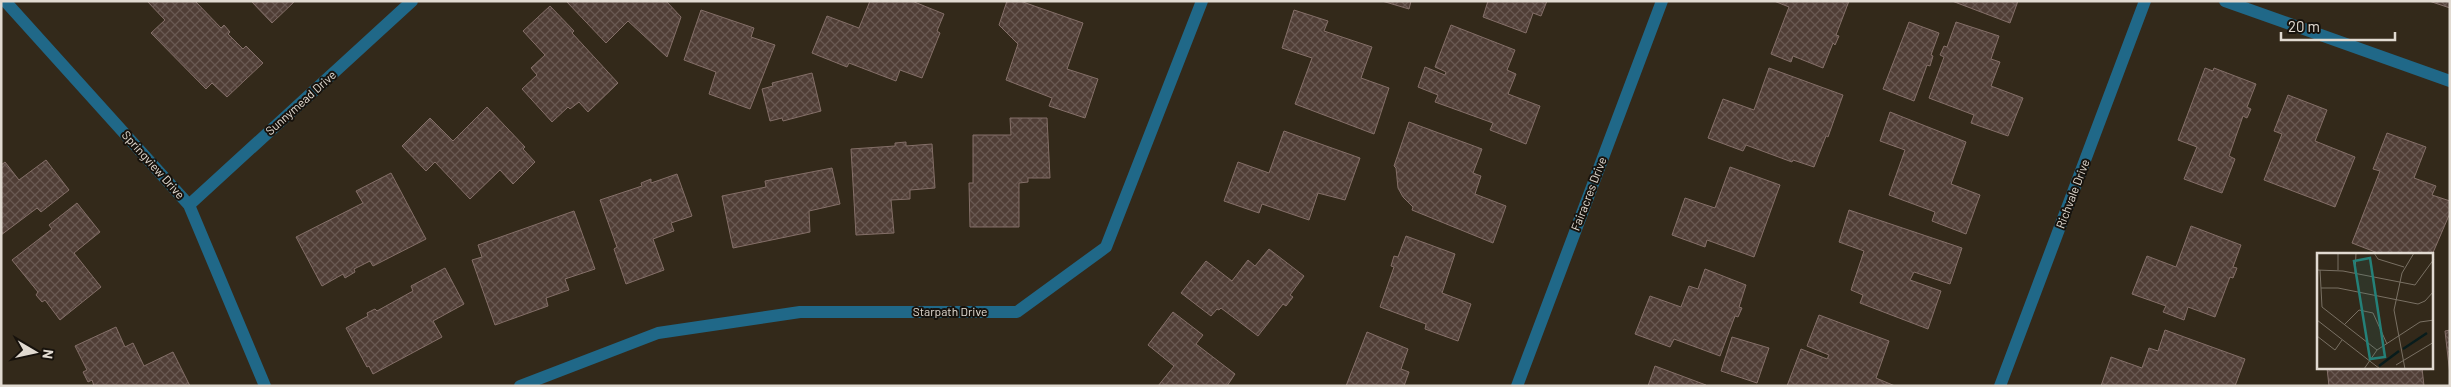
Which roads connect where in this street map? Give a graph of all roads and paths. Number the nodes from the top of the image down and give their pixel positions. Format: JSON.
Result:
{"nodes":[{"id":1,"x":5,"y":1,"type":"edge"},
{"id":2,"x":412,"y":1,"type":"edge"},
{"id":3,"x":1202,"y":1,"type":"edge"},
{"id":4,"x":1662,"y":1,"type":"edge"},
{"id":5,"x":2146,"y":1,"type":"edge"},
{"id":6,"x":2225,"y":1,"type":"edge"},
{"id":7,"x":2450,"y":81,"type":"edge"},
{"id":8,"x":189,"y":205,"type":"junction"},
{"id":9,"x":265,"y":386,"type":"edge"},
{"id":10,"x":520,"y":386,"type":"edge"},
{"id":11,"x":1517,"y":386,"type":"edge"},
{"id":12,"x":2000,"y":386,"type":"edge"}],
"edges":[{"from":1,"to":8,"type":"street","name":"Springview Drive"},
{"from":2,"to":8,"type":"street","name":"Sunnymead Drive"},
{"from":3,"to":10,"type":"street","name":"Starpath Drive"},
{"from":4,"to":11,"type":"street","name":"Fairacres Drive"},
{"from":5,"to":12,"type":"street","name":"Richvale Drive"},
{"from":6,"to":7,"type":"street"},
{"from":8,"to":9,"type":"street","name":"Springview Drive"}]}
